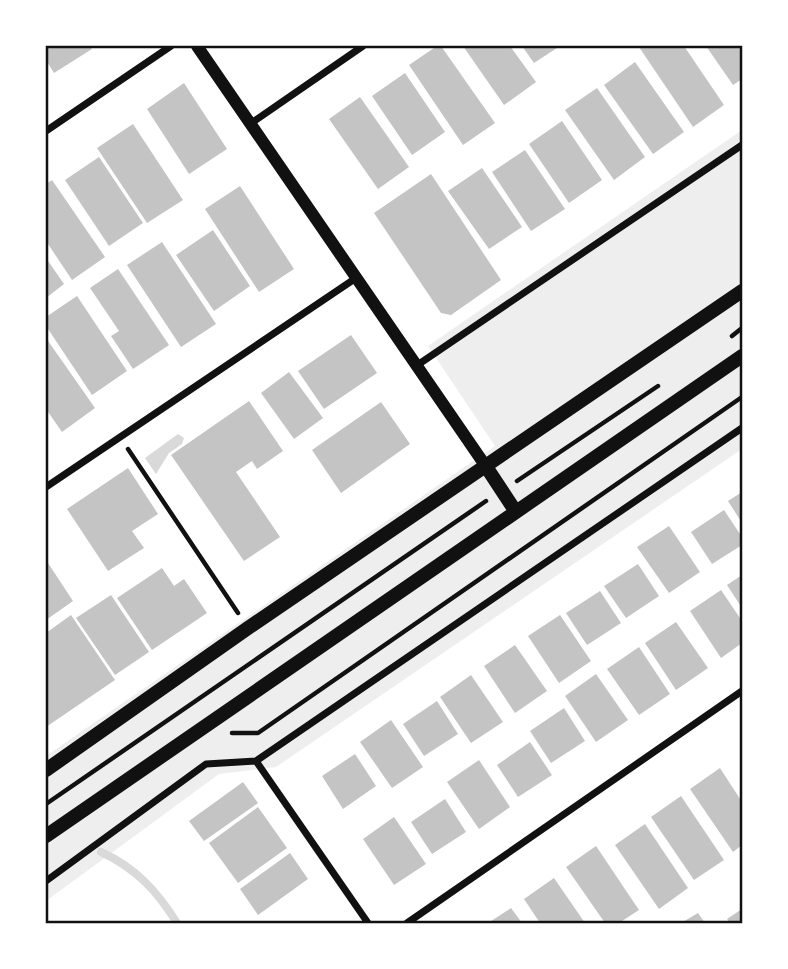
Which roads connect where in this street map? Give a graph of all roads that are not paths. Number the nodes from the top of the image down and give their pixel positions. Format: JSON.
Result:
{"nodes":[{"id":1,"x":171,"y":46,"type":"edge"},
{"id":2,"x":197,"y":46,"type":"edge"},
{"id":3,"x":363,"y":46,"type":"edge"},
{"id":4,"x":250,"y":124,"type":"junction"},
{"id":5,"x":46,"y":131,"type":"edge"},
{"id":6,"x":743,"y":145,"type":"edge"},
{"id":7,"x":356,"y":278,"type":"junction"},
{"id":8,"x":743,"y":291,"type":"edge"},
{"id":9,"x":743,"y":356,"type":"edge"},
{"id":10,"x":415,"y":367,"type":"junction"},
{"id":11,"x":743,"y":428,"type":"edge"},
{"id":12,"x":486,"y":468,"type":"junction"},
{"id":13,"x":46,"y":488,"type":"edge"},
{"id":14,"x":516,"y":512,"type":"junction"},
{"id":15,"x":743,"y":691,"type":"edge"},
{"id":16,"x":256,"y":761,"type":"junction"},
{"id":17,"x":46,"y":770,"type":"edge"},
{"id":18,"x":46,"y":836,"type":"edge"},
{"id":19,"x":46,"y":881,"type":"edge"},
{"id":20,"x":368,"y":923,"type":"edge"},
{"id":21,"x":407,"y":923,"type":"edge"}],
"edges":[{"from":1,"to":5,"type":"street"},
{"from":2,"to":4,"type":"street"},
{"from":3,"to":4,"type":"street"},
{"from":4,"to":7,"type":"street"},
{"from":6,"to":10,"type":"street"},
{"from":7,"to":10,"type":"street"},
{"from":7,"to":13,"type":"street"},
{"from":8,"to":12,"type":"main road"},
{"from":9,"to":14,"type":"main road"},
{"from":10,"to":12,"type":"street"},
{"from":11,"to":16,"type":"street"},
{"from":12,"to":14,"type":"main road"},
{"from":12,"to":17,"type":"main road"},
{"from":14,"to":18,"type":"main road"},
{"from":15,"to":21,"type":"street"},
{"from":16,"to":19,"type":"street"},
{"from":16,"to":20,"type":"street"}]}
